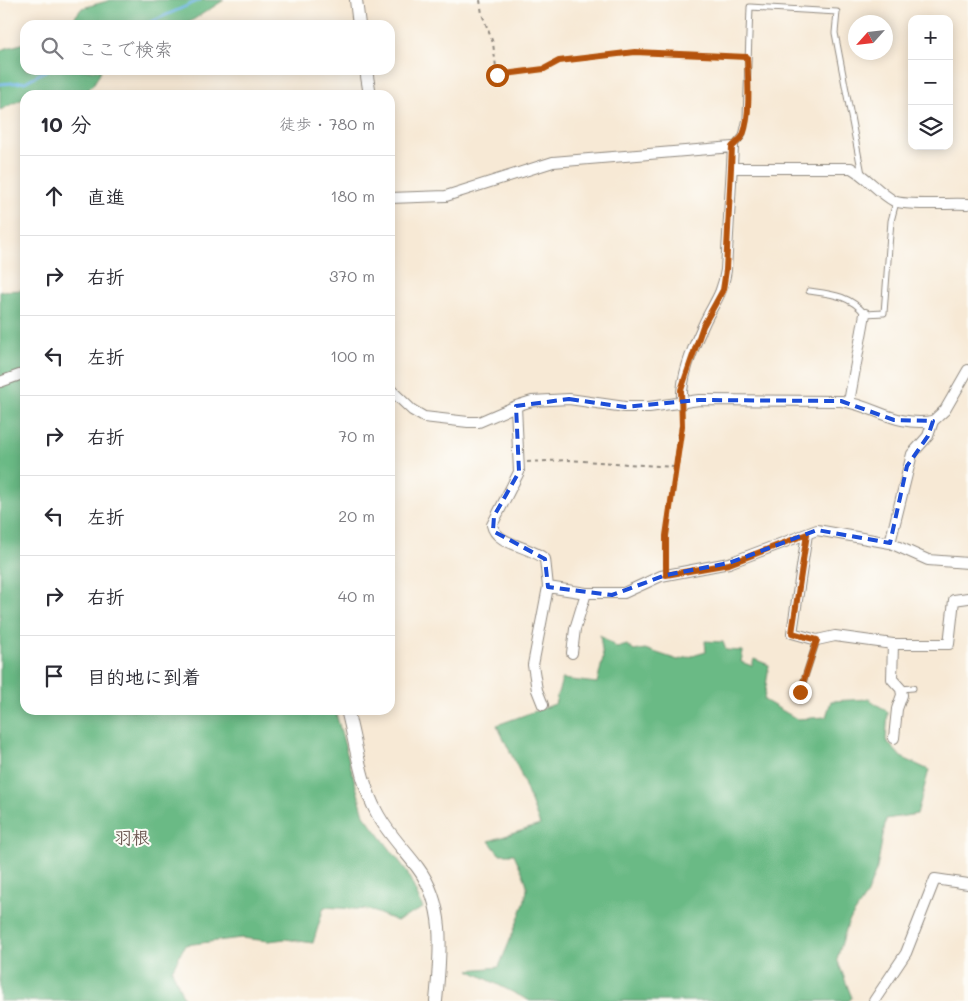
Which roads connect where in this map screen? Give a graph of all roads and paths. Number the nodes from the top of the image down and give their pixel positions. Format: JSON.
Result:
{"nodes":[{"id":1,"x":356,"y":0,"type":"edge"},
{"id":2,"x":480,"y":0,"type":"edge"},
{"id":3,"x":359,"y":20,"type":"edge"},
{"id":4,"x":747,"y":57,"type":"junction"},
{"id":5,"x":367,"y":75,"type":"edge"},
{"id":6,"x":369,"y":90,"type":"edge"},
{"id":7,"x":732,"y":147,"type":"junction"},
{"id":8,"x":732,"y":168,"type":"junction"},
{"id":9,"x":862,"y":174,"type":"junction"},
{"id":10,"x":395,"y":198,"type":"edge"},
{"id":11,"x":896,"y":202,"type":"junction"},
{"id":12,"x":968,"y":204,"type":"edge"},
{"id":13,"x":809,"y":292,"type":"dead end"},
{"id":14,"x":865,"y":314,"type":"junction"},
{"id":15,"x":968,"y":370,"type":"edge"},
{"id":16,"x":20,"y":375,"type":"edge"},
{"id":17,"x":0,"y":382,"type":"edge"},
{"id":18,"x":395,"y":395,"type":"edge"},
{"id":19,"x":850,"y":402,"type":"junction"},
{"id":20,"x":682,"y":404,"type":"junction"},
{"id":21,"x":516,"y":406,"type":"junction"},
{"id":22,"x":933,"y":421,"type":"junction"},
{"id":23,"x":520,"y":464,"type":"junction"},
{"id":24,"x":675,"y":467,"type":"junction"},
{"id":25,"x":807,"y":534,"type":"junction"},
{"id":26,"x":890,"y":543,"type":"junction"},
{"id":27,"x":968,"y":563,"type":"edge"},
{"id":28,"x":666,"y":575,"type":"junction"},
{"id":29,"x":548,"y":586,"type":"junction"},
{"id":30,"x":586,"y":594,"type":"junction"},
{"id":31,"x":968,"y":598,"type":"edge"},
{"id":32,"x":817,"y":640,"type":"junction"},
{"id":33,"x":893,"y":644,"type":"junction"},
{"id":34,"x":572,"y":653,"type":"dead end"},
{"id":35,"x":913,"y":688,"type":"dead end"},
{"id":36,"x":901,"y":689,"type":"junction"},
{"id":37,"x":800,"y":692,"type":"dead end"},
{"id":38,"x":543,"y":705,"type":"dead end"},
{"id":39,"x":348,"y":715,"type":"edge"},
{"id":40,"x":894,"y":738,"type":"dead end"},
{"id":41,"x":968,"y":884,"type":"edge"},
{"id":42,"x":436,"y":1001,"type":"edge"},
{"id":43,"x":874,"y":1001,"type":"edge"}],
"edges":[{"from":1,"to":3,"type":"street"},
{"from":2,"to":4,"type":"path"},
{"from":4,"to":7,"type":"lane"},
{"from":4,"to":9,"type":"lane"},
{"from":5,"to":6,"type":"street"},
{"from":7,"to":8,"type":"street"},
{"from":7,"to":10,"type":"street"},
{"from":8,"to":9,"type":"street"},
{"from":8,"to":20,"type":"street"},
{"from":9,"to":11,"type":"street"},
{"from":11,"to":12,"type":"street"},
{"from":11,"to":14,"type":"lane"},
{"from":13,"to":14,"type":"lane"},
{"from":14,"to":19,"type":"street"},
{"from":15,"to":22,"type":"street"},
{"from":16,"to":17,"type":"street"},
{"from":18,"to":21,"type":"street"},
{"from":19,"to":20,"type":"street"},
{"from":19,"to":22,"type":"street"},
{"from":20,"to":21,"type":"street"},
{"from":20,"to":24,"type":"path"},
{"from":21,"to":23,"type":"street"},
{"from":22,"to":26,"type":"street"},
{"from":23,"to":24,"type":"path"},
{"from":23,"to":29,"type":"street"},
{"from":24,"to":28,"type":"path"},
{"from":25,"to":26,"type":"street"},
{"from":25,"to":28,"type":"street"},
{"from":25,"to":32,"type":"street"},
{"from":26,"to":27,"type":"street"},
{"from":28,"to":30,"type":"street"},
{"from":29,"to":30,"type":"street"},
{"from":29,"to":38,"type":"street"},
{"from":30,"to":34,"type":"street"},
{"from":31,"to":33,"type":"street"},
{"from":32,"to":33,"type":"street"},
{"from":32,"to":37,"type":"lane"},
{"from":33,"to":36,"type":"street"},
{"from":35,"to":36,"type":"lane"},
{"from":36,"to":40,"type":"street"},
{"from":39,"to":42,"type":"street"},
{"from":41,"to":43,"type":"street"}]}
